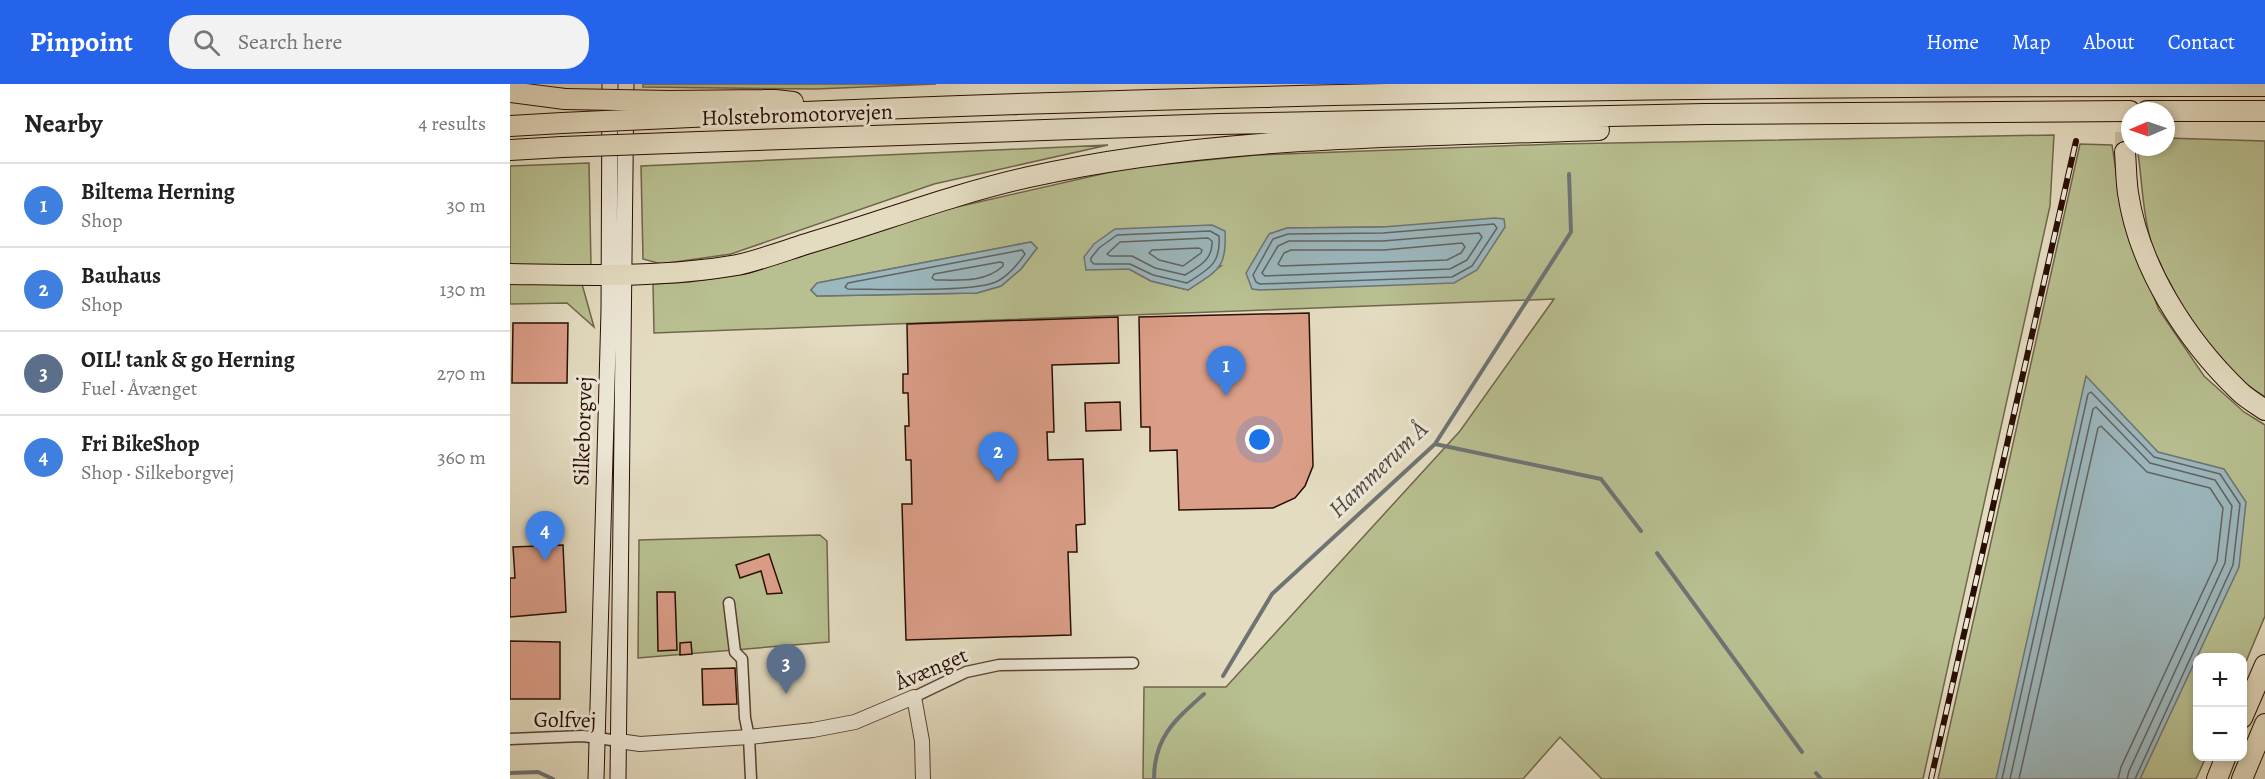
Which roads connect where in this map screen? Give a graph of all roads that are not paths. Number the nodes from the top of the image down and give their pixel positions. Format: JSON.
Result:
{"nodes":[{"id":1,"x":610,"y":84,"type":"edge"},
{"id":2,"x":626,"y":84,"type":"edge"},
{"id":3,"x":1354,"y":84,"type":"edge"},
{"id":4,"x":2265,"y":86,"type":"edge"},
{"id":5,"x":510,"y":92,"type":"edge"},
{"id":6,"x":1210,"y":99,"type":"junction"},
{"id":7,"x":670,"y":110,"type":"junction"},
{"id":8,"x":2121,"y":111,"type":"edge"},
{"id":9,"x":2175,"y":111,"type":"edge"},
{"id":10,"x":2202,"y":111,"type":"junction"},
{"id":11,"x":2265,"y":111,"type":"edge"},
{"id":12,"x":1705,"y":114,"type":"junction"},
{"id":13,"x":2265,"y":119,"type":"edge"},
{"id":14,"x":510,"y":126,"type":"edge"},
{"id":15,"x":510,"y":150,"type":"edge"},
{"id":16,"x":2125,"y":156,"type":"tunnel mouth"},
{"id":17,"x":510,"y":274,"type":"edge"},
{"id":18,"x":616,"y":274,"type":"junction"},
{"id":19,"x":2265,"y":410,"type":"edge"},
{"id":20,"x":729,"y":603,"type":"dead end"},
{"id":21,"x":1132,"y":663,"type":"dead end"},
{"id":22,"x":2265,"y":665,"type":"edge"},
{"id":23,"x":914,"y":697,"type":"junction"},
{"id":24,"x":2247,"y":707,"type":"edge"},
{"id":25,"x":2265,"y":724,"type":"edge"},
{"id":26,"x":749,"y":737,"type":"junction"},
{"id":27,"x":596,"y":738,"type":"junction"},
{"id":28,"x":510,"y":739,"type":"edge"},
{"id":29,"x":619,"y":741,"type":"junction"},
{"id":30,"x":2224,"y":761,"type":"edge"},
{"id":31,"x":596,"y":779,"type":"edge"},
{"id":32,"x":618,"y":779,"type":"edge"},
{"id":33,"x":751,"y":779,"type":"edge"},
{"id":34,"x":923,"y":779,"type":"edge"},
{"id":35,"x":2217,"y":779,"type":"edge"},
{"id":36,"x":2242,"y":779,"type":"edge"}],
"edges":[{"from":1,"to":18,"type":"main road","name":"Silkeborgvej"},
{"from":2,"to":18,"type":"main road","name":"Silkeborgvej"},
{"from":3,"to":6,"type":"highway"},
{"from":4,"to":6,"type":"highway","name":"Holstebromotorvejen"},
{"from":5,"to":7,"type":"highway","bridge":true},
{"from":6,"to":7,"type":"highway","name":"Holstebromotorvejen"},
{"from":7,"to":14,"type":"highway","name":"Holstebromotorvejen","bridge":true},
{"from":8,"to":12,"type":"highway","name":"Holstebromotorvejen"},
{"from":9,"to":10,"type":"highway"},
{"from":10,"to":11,"type":"highway"},
{"from":10,"to":13,"type":"highway"},
{"from":12,"to":15,"type":"highway","name":"Holstebromotorvejen","bridge":true},
{"from":12,"to":18,"type":"highway"},
{"from":16,"to":19,"type":"highway"},
{"from":17,"to":18,"type":"highway"},
{"from":18,"to":27,"type":"main road","name":"Silkeborgvej"},
{"from":18,"to":29,"type":"main road","name":"Silkeborgvej"},
{"from":20,"to":26,"type":"street"},
{"from":21,"to":23,"type":"street","name":"Åvænget"},
{"from":22,"to":24,"type":"highway"},
{"from":23,"to":26,"type":"street","name":"Åvænget"},
{"from":23,"to":34,"type":"street"},
{"from":25,"to":36,"type":"highway"},
{"from":26,"to":29,"type":"street","name":"Åvænget"},
{"from":26,"to":33,"type":"street"},
{"from":27,"to":28,"type":"street","name":"Golfvej"},
{"from":27,"to":29,"type":"street","name":"Golfvej"},
{"from":27,"to":31,"type":"main road","name":"Silkeborgvej"},
{"from":29,"to":32,"type":"main road","name":"Silkeborgvej"},
{"from":30,"to":35,"type":"highway"}]}
